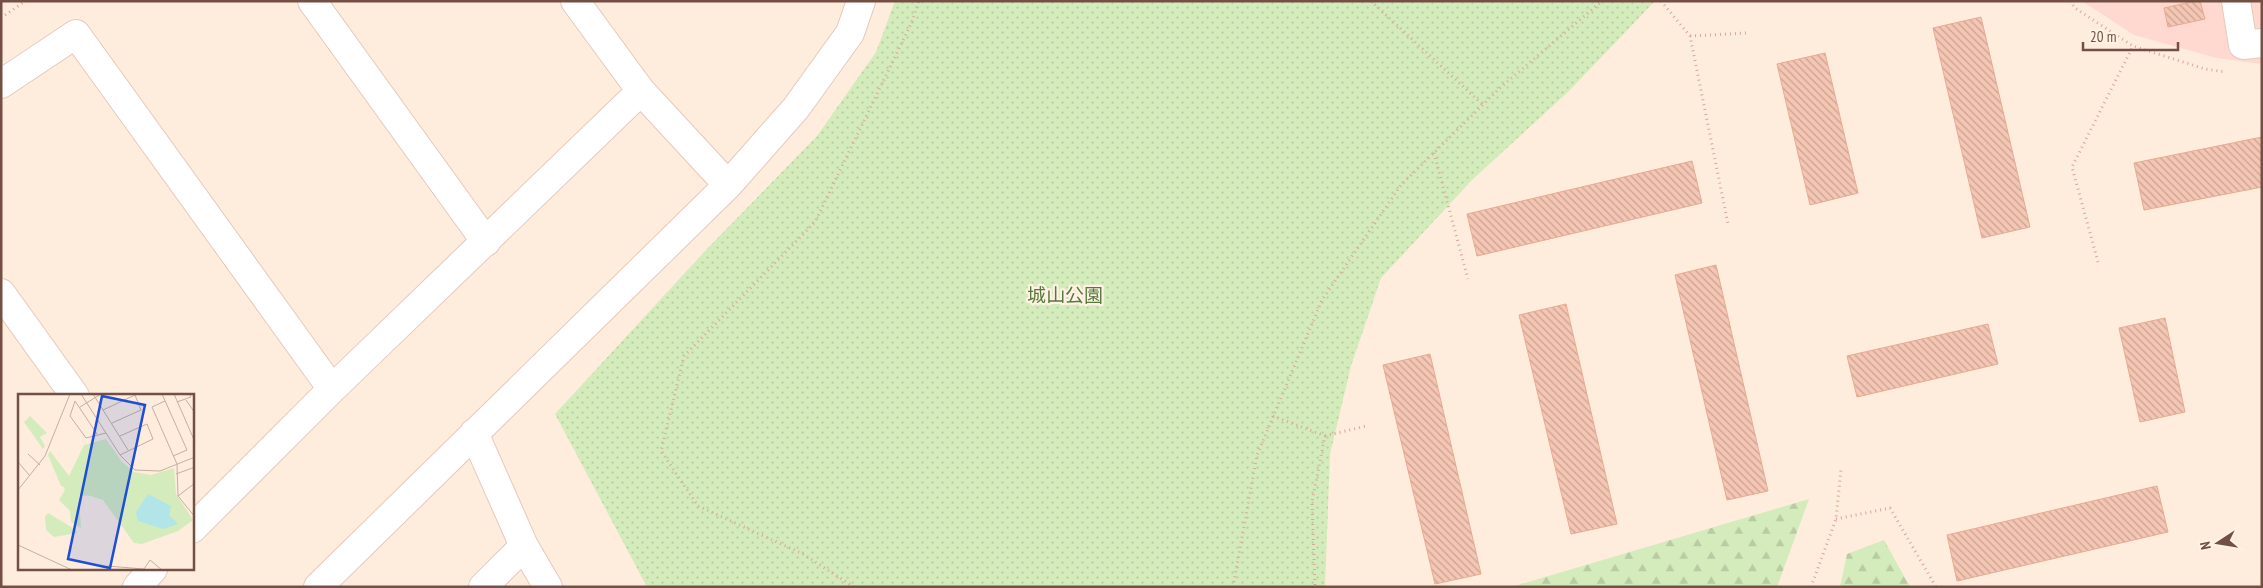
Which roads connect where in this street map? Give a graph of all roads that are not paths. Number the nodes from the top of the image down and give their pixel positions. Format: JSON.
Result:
{"nodes":[{"id":1,"x":312,"y":1,"type":"edge"},
{"id":2,"x":575,"y":1,"type":"edge"},
{"id":3,"x":861,"y":1,"type":"edge"},
{"id":4,"x":2236,"y":1,"type":"edge"},
{"id":5,"x":2262,"y":44,"type":"edge"},
{"id":6,"x":1,"y":84,"type":"edge"},
{"id":7,"x":642,"y":91,"type":"junction"},
{"id":8,"x":728,"y":185,"type":"junction"},
{"id":9,"x":486,"y":242,"type":"junction"},
{"id":10,"x":1,"y":293,"type":"edge"},
{"id":11,"x":332,"y":389,"type":"junction"},
{"id":12,"x":74,"y":394,"type":"edge"},
{"id":13,"x":474,"y":434,"type":"junction"},
{"id":14,"x":194,"y":527,"type":"edge"},
{"id":15,"x":524,"y":546,"type":"junction"},
{"id":16,"x":153,"y":570,"type":"edge"},
{"id":17,"x":136,"y":587,"type":"edge"},
{"id":18,"x":318,"y":587,"type":"edge"},
{"id":19,"x":483,"y":587,"type":"edge"},
{"id":20,"x":548,"y":587,"type":"edge"}],
"edges":[{"from":1,"to":9,"type":"street"},
{"from":2,"to":7,"type":"street"},
{"from":3,"to":8,"type":"street"},
{"from":4,"to":5,"type":"street"},
{"from":6,"to":11,"type":"street"},
{"from":7,"to":8,"type":"street"},
{"from":7,"to":9,"type":"street"},
{"from":8,"to":13,"type":"street"},
{"from":9,"to":11,"type":"street"},
{"from":10,"to":12,"type":"street"},
{"from":11,"to":14,"type":"street"},
{"from":13,"to":15,"type":"street"},
{"from":13,"to":18,"type":"street"},
{"from":15,"to":19,"type":"street"},
{"from":15,"to":20,"type":"street"},
{"from":16,"to":17,"type":"street"}]}
